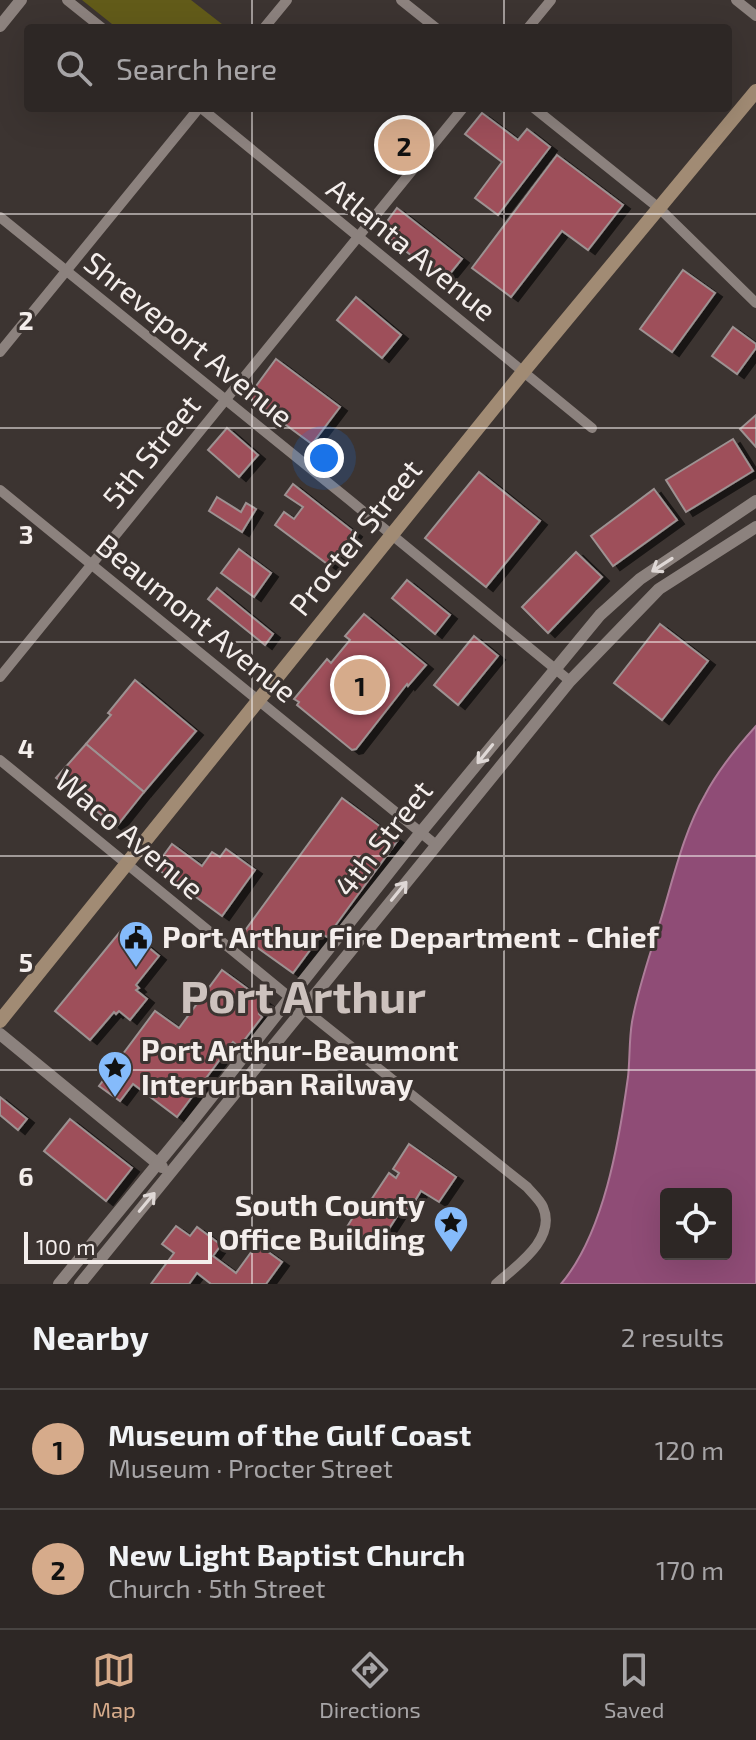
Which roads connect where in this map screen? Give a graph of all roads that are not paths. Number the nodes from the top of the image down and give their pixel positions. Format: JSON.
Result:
{"nodes":[{"id":1,"x":21,"y":0,"type":"edge"},
{"id":2,"x":67,"y":0,"type":"edge"},
{"id":3,"x":287,"y":0,"type":"edge"},
{"id":4,"x":401,"y":0,"type":"edge"},
{"id":5,"x":551,"y":0,"type":"edge"},
{"id":6,"x":736,"y":0,"type":"edge"},
{"id":7,"x":756,"y":16,"type":"edge"},
{"id":8,"x":97,"y":24,"type":"edge"},
{"id":9,"x":267,"y":24,"type":"edge"},
{"id":10,"x":431,"y":24,"type":"edge"},
{"id":11,"x":531,"y":24,"type":"edge"},
{"id":12,"x":0,"y":26,"type":"edge"},
{"id":13,"x":756,"y":91,"type":"edge"},
{"id":14,"x":197,"y":112,"type":"edge"},
{"id":15,"x":205,"y":112,"type":"edge"},
{"id":16,"x":460,"y":112,"type":"edge"},
{"id":17,"x":539,"y":112,"type":"edge"},
{"id":18,"x":660,"y":209,"type":"junction"},
{"id":19,"x":0,"y":217,"type":"edge"},
{"id":20,"x":358,"y":237,"type":"junction"},
{"id":21,"x":66,"y":271,"type":"junction"},
{"id":22,"x":756,"y":303,"type":"edge"},
{"id":23,"x":0,"y":352,"type":"edge"},
{"id":24,"x":523,"y":372,"type":"junction"},
{"id":25,"x":225,"y":401,"type":"junction"},
{"id":26,"x":592,"y":428,"type":"dead end"},
{"id":27,"x":0,"y":490,"type":"edge"},
{"id":28,"x":756,"y":501,"type":"edge"},
{"id":29,"x":756,"y":527,"type":"edge"},
{"id":30,"x":392,"y":533,"type":"junction"},
{"id":31,"x":92,"y":564,"type":"junction"},
{"id":32,"x":555,"y":668,"type":"junction"},
{"id":33,"x":0,"y":677,"type":"edge"},
{"id":34,"x":570,"y":681,"type":"junction"},
{"id":35,"x":258,"y":701,"type":"junction"},
{"id":36,"x":0,"y":760,"type":"edge"},
{"id":37,"x":421,"y":832,"type":"junction"},
{"id":38,"x":436,"y":845,"type":"junction"},
{"id":39,"x":125,"y":864,"type":"junction"},
{"id":40,"x":290,"y":998,"type":"junction"},
{"id":41,"x":304,"y":1009,"type":"junction"},
{"id":42,"x":0,"y":1021,"type":"edge"},
{"id":43,"x":0,"y":1034,"type":"edge"},
{"id":44,"x":157,"y":1163,"type":"junction"},
{"id":45,"x":171,"y":1173,"type":"junction"},
{"id":46,"x":59,"y":1284,"type":"edge"},
{"id":47,"x":80,"y":1284,"type":"edge"},
{"id":48,"x":496,"y":1284,"type":"edge"}],
"edges":[{"from":1,"to":12,"type":"street"},
{"from":2,"to":8,"type":"street"},
{"from":3,"to":9,"type":"street"},
{"from":4,"to":10,"type":"street"},
{"from":5,"to":11,"type":"street"},
{"from":6,"to":7,"type":"street"},
{"from":13,"to":18,"type":"main road","name":"Procter Street"},
{"from":14,"to":21,"type":"street"},
{"from":15,"to":20,"type":"street","name":"Atlanta Avenue"},
{"from":16,"to":20,"type":"street","name":"5th Street"},
{"from":17,"to":18,"type":"street"},
{"from":18,"to":22,"type":"street"},
{"from":18,"to":24,"type":"main road","name":"Procter Street"},
{"from":19,"to":21,"type":"street","name":"Shreveport Avenue"},
{"from":20,"to":24,"type":"street","name":"Atlanta Avenue"},
{"from":20,"to":25,"type":"street","name":"5th Street"},
{"from":21,"to":23,"type":"street"},
{"from":21,"to":25,"type":"street","name":"Shreveport Avenue"},
{"from":24,"to":26,"type":"street","name":"Atlanta Avenue"},
{"from":24,"to":30,"type":"main road","name":"Procter Street"},
{"from":25,"to":30,"type":"street","name":"Shreveport Avenue"},
{"from":25,"to":31,"type":"street","name":"5th Street"},
{"from":27,"to":31,"type":"street","name":"Beaumont Avenue"},
{"from":28,"to":32,"type":"street","name":"4th Street","one_way":true},
{"from":29,"to":34,"type":"street","name":"4th Street"},
{"from":30,"to":32,"type":"street","name":"Shreveport Avenue"},
{"from":30,"to":35,"type":"main road","name":"Procter Street"},
{"from":31,"to":33,"type":"street","name":"5th Street"},
{"from":31,"to":35,"type":"street","name":"Beaumont Avenue"},
{"from":32,"to":34,"type":"street","name":"Shreveport Avenue"},
{"from":32,"to":37,"type":"street","name":"4th Street","one_way":true},
{"from":34,"to":38,"type":"street","name":"4th Street"},
{"from":35,"to":37,"type":"street","name":"Beaumont Avenue"},
{"from":35,"to":39,"type":"main road","name":"Procter Street"},
{"from":36,"to":39,"type":"street","name":"Waco Avenue"},
{"from":37,"to":38,"type":"street","name":"Beaumont Avenue"},
{"from":37,"to":40,"type":"street","name":"4th Street"},
{"from":41,"to":38,"type":"street","name":"4th Street","one_way":true},
{"from":39,"to":40,"type":"street","name":"Waco Avenue"},
{"from":39,"to":42,"type":"main road","name":"Procter Street"},
{"from":40,"to":41,"type":"street","name":"Waco Avenue"},
{"from":40,"to":44,"type":"street","name":"4th Street"},
{"from":41,"to":45,"type":"street","name":"4th Street"},
{"from":41,"to":48,"type":"street","name":"Waco Avenue"},
{"from":43,"to":44,"type":"street"},
{"from":44,"to":45,"type":"street"},
{"from":44,"to":46,"type":"street","name":"4th Street"},
{"from":47,"to":45,"type":"street","name":"4th Street","one_way":true}]}
